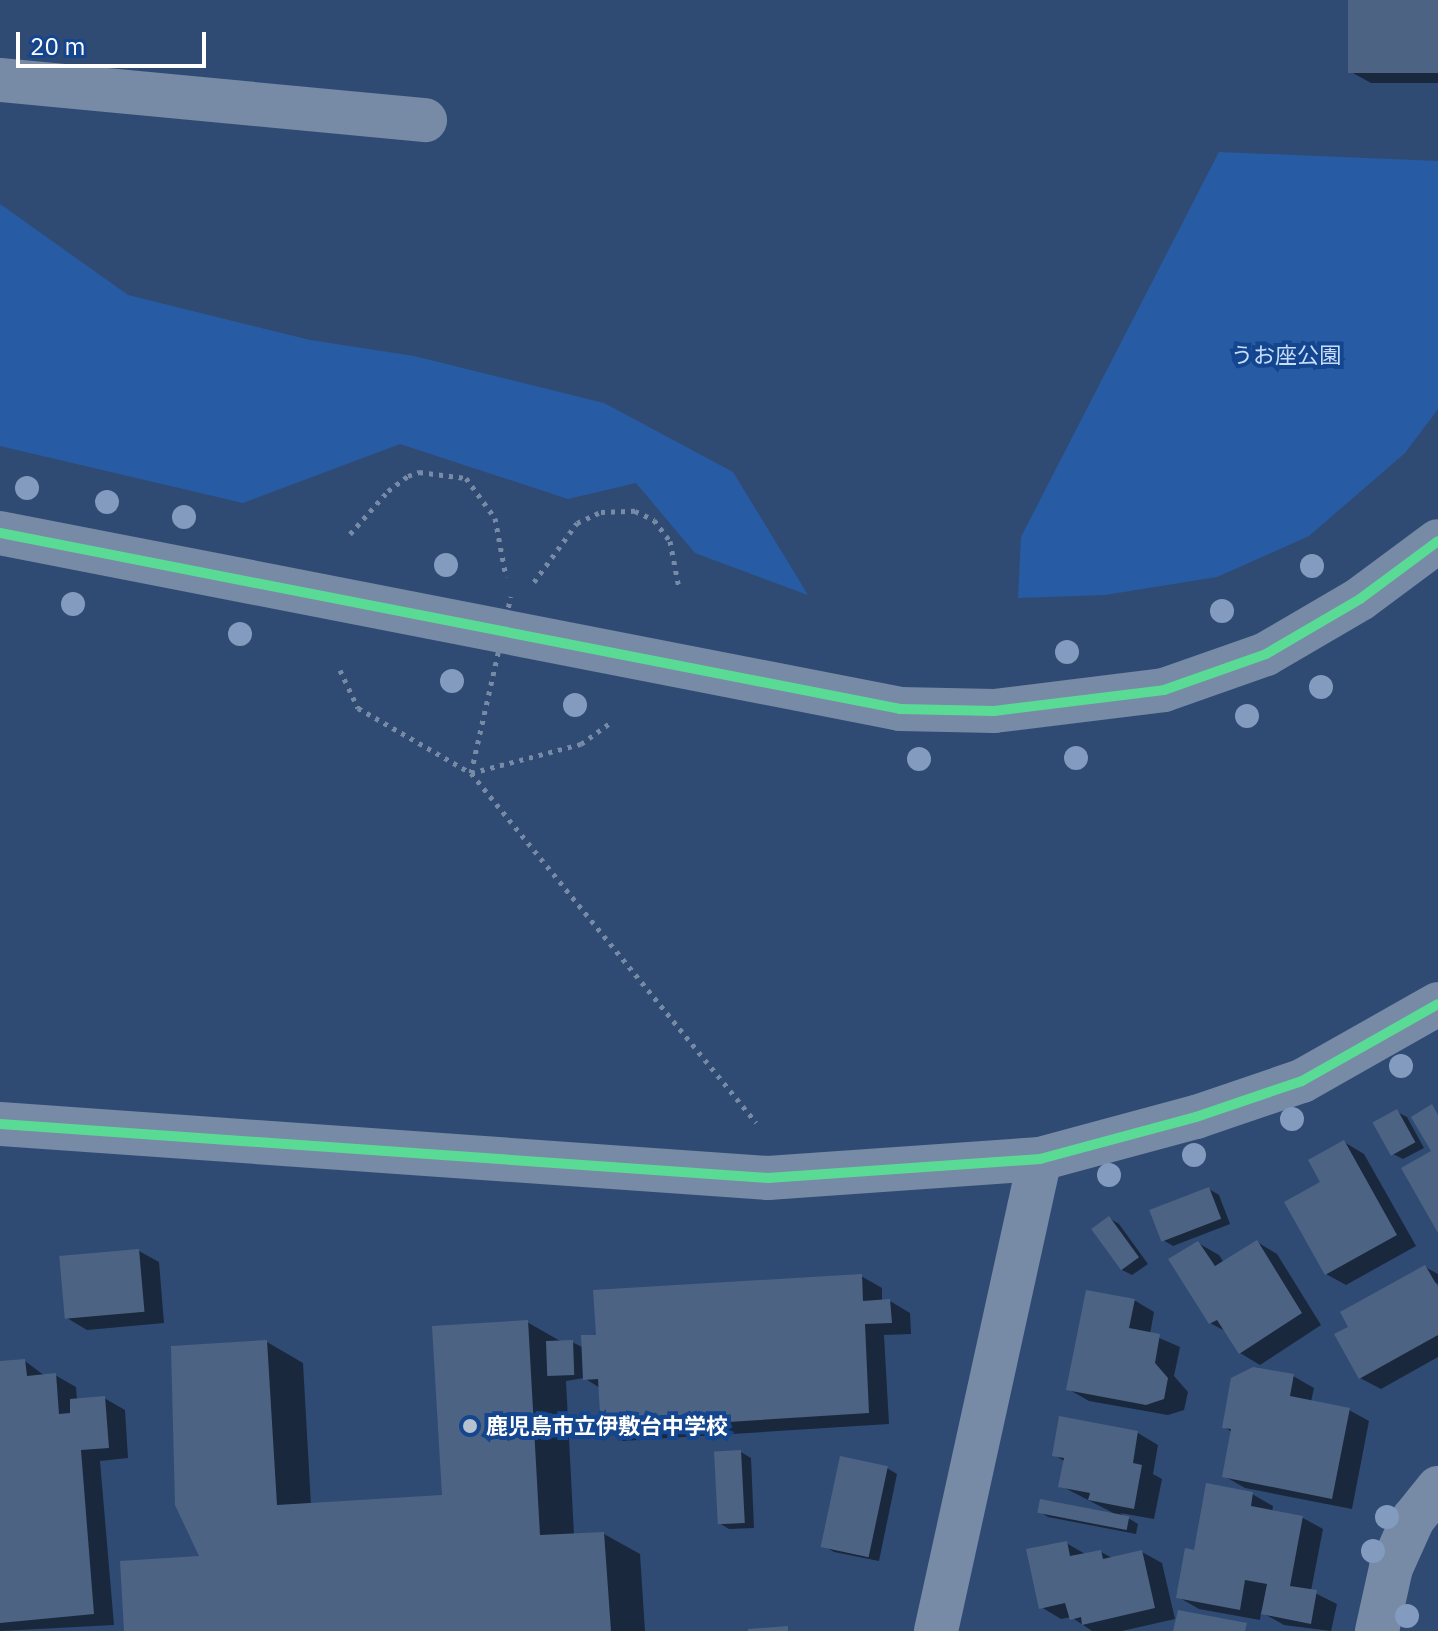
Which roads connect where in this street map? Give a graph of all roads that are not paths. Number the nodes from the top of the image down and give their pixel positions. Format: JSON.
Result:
{"nodes":[{"id":1,"x":0,"y":80,"type":"edge"},
{"id":2,"x":425,"y":120,"type":"dead end"},
{"id":3,"x":0,"y":533,"type":"edge"},
{"id":4,"x":1438,"y":541,"type":"edge"},
{"id":5,"x":1438,"y":1004,"type":"edge"},
{"id":6,"x":0,"y":1124,"type":"edge"},
{"id":7,"x":1040,"y":1159,"type":"junction"},
{"id":8,"x":1438,"y":1488,"type":"edge"},
{"id":9,"x":936,"y":1631,"type":"edge"},
{"id":10,"x":1377,"y":1631,"type":"edge"}],
"edges":[{"from":1,"to":2,"type":"street"},
{"from":3,"to":4,"type":"street"},
{"from":5,"to":7,"type":"street"},
{"from":6,"to":7,"type":"street"},
{"from":7,"to":9,"type":"street"},
{"from":8,"to":10,"type":"street"}]}
